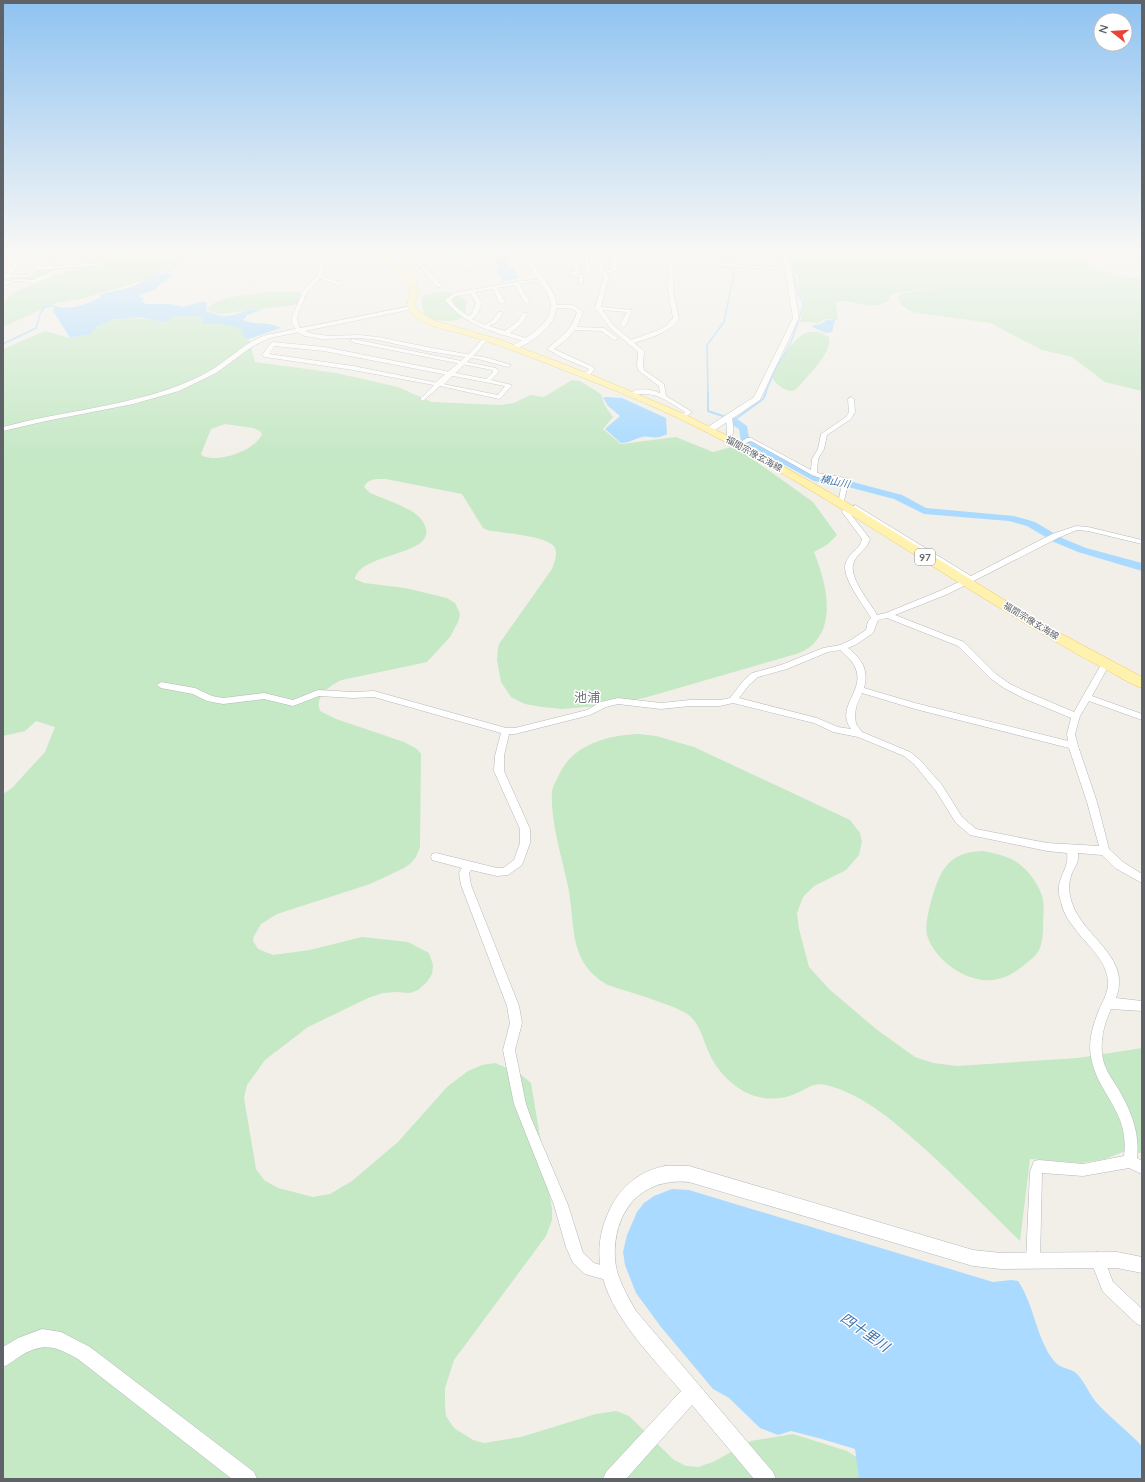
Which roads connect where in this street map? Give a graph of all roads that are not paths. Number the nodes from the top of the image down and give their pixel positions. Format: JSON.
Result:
{"nodes":[{"id":1,"x":294,"y":319,"type":"edge"},
{"id":2,"x":351,"y":319,"type":"edge"},
{"id":3,"x":423,"y":319,"type":"edge"},
{"id":4,"x":468,"y":319,"type":"edge"},
{"id":5,"x":496,"y":319,"type":"edge"},
{"id":6,"x":522,"y":319,"type":"edge"},
{"id":7,"x":550,"y":319,"type":"edge"},
{"id":8,"x":577,"y":319,"type":"edge"},
{"id":9,"x":605,"y":319,"type":"edge"},
{"id":10,"x":626,"y":319,"type":"edge"},
{"id":11,"x":675,"y":319,"type":"edge"},
{"id":12,"x":795,"y":319,"type":"edge"},
{"id":13,"x":623,"y":325,"type":"dead end"},
{"id":14,"x":486,"y":326,"type":"junction"},
{"id":15,"x":574,"y":328,"type":"junction"},
{"id":16,"x":298,"y":329,"type":"junction"},
{"id":17,"x":506,"y":333,"type":"junction"},
{"id":18,"x":486,"y":338,"type":"junction"},
{"id":19,"x":527,"y":340,"type":"junction"},
{"id":20,"x":631,"y":343,"type":"junction"},
{"id":21,"x":512,"y":348,"type":"junction"},
{"id":22,"x":324,"y":349,"type":"junction"},
{"id":23,"x":398,"y":350,"type":"junction"},
{"id":24,"x":470,"y":356,"type":"junction"},
{"id":25,"x":308,"y":360,"type":"junction"},
{"id":26,"x":385,"y":360,"type":"junction"},
{"id":27,"x":462,"y":362,"type":"junction"},
{"id":28,"x":508,"y":365,"type":"dead end"},
{"id":29,"x":372,"y":371,"type":"junction"},
{"id":30,"x":450,"y":374,"type":"junction"},
{"id":31,"x":586,"y":376,"type":"junction"},
{"id":32,"x":487,"y":381,"type":"junction"},
{"id":33,"x":439,"y":384,"type":"junction"},
{"id":34,"x":632,"y":394,"type":"junction"},
{"id":35,"x":663,"y":396,"type":"junction"},
{"id":36,"x":422,"y":399,"type":"dead end"},
{"id":37,"x":851,"y":399,"type":"dead end"},
{"id":38,"x":683,"y":417,"type":"junction"},
{"id":39,"x":729,"y":417,"type":"junction"},
{"id":40,"x":3,"y":429,"type":"edge"},
{"id":41,"x":709,"y":430,"type":"junction"},
{"id":42,"x":727,"y":438,"type":"junction"},
{"id":43,"x":739,"y":445,"type":"junction"},
{"id":44,"x":814,"y":474,"type":"junction"},
{"id":45,"x":842,"y":503,"type":"junction"},
{"id":46,"x":1142,"y":542,"type":"edge"},
{"id":47,"x":969,"y":580,"type":"junction"},
{"id":48,"x":888,"y":615,"type":"junction"},
{"id":49,"x":876,"y":618,"type":"junction"},
{"id":50,"x":842,"y":647,"type":"junction"},
{"id":51,"x":1105,"y":665,"type":"junction"},
{"id":52,"x":1142,"y":684,"type":"edge"},
{"id":53,"x":161,"y":685,"type":"dead end"},
{"id":54,"x":860,"y":690,"type":"junction"},
{"id":55,"x":1086,"y":697,"type":"junction"},
{"id":56,"x":733,"y":700,"type":"junction"},
{"id":57,"x":1076,"y":716,"type":"junction"},
{"id":58,"x":1142,"y":717,"type":"edge"},
{"id":59,"x":506,"y":731,"type":"junction"},
{"id":60,"x":859,"y":734,"type":"junction"},
{"id":61,"x":1073,"y":746,"type":"junction"},
{"id":62,"x":1072,"y":850,"type":"junction"},
{"id":63,"x":1105,"y":851,"type":"junction"},
{"id":64,"x":436,"y":857,"type":"dead end"},
{"id":65,"x":468,"y":865,"type":"junction"},
{"id":66,"x":1142,"y":879,"type":"edge"},
{"id":67,"x":1108,"y":1003,"type":"junction"},
{"id":68,"x":1142,"y":1006,"type":"edge"},
{"id":69,"x":1130,"y":1161,"type":"junction"},
{"id":70,"x":1142,"y":1168,"type":"edge"},
{"id":71,"x":1097,"y":1259,"type":"junction"},
{"id":72,"x":1033,"y":1261,"type":"junction"},
{"id":73,"x":1142,"y":1265,"type":"edge"},
{"id":74,"x":610,"y":1274,"type":"junction"},
{"id":75,"x":1142,"y":1319,"type":"edge"},
{"id":76,"x":3,"y":1358,"type":"edge"},
{"id":77,"x":692,"y":1392,"type":"junction"},
{"id":78,"x":247,"y":1479,"type":"edge"},
{"id":79,"x":613,"y":1479,"type":"edge"},
{"id":80,"x":766,"y":1479,"type":"edge"}],
"edges":[{"from":1,"to":16,"type":"street"},
{"from":2,"to":16,"type":"street"},
{"from":3,"to":18,"type":"main road","name":"福間宗像玄海線","number":"97"},
{"from":4,"to":14,"type":"street"},
{"from":5,"to":14,"type":"street"},
{"from":6,"to":17,"type":"street"},
{"from":7,"to":19,"type":"street"},
{"from":8,"to":15,"type":"street"},
{"from":9,"to":20,"type":"street"},
{"from":10,"to":13,"type":"street"},
{"from":11,"to":20,"type":"street"},
{"from":12,"to":39,"type":"street"},
{"from":14,"to":17,"type":"street"},
{"from":15,"to":20,"type":"street"},
{"from":15,"to":31,"type":"street"},
{"from":16,"to":24,"type":"street"},
{"from":16,"to":40,"type":"street"},
{"from":17,"to":19,"type":"street"},
{"from":18,"to":21,"type":"main road","name":"福間宗像玄海線","number":"97"},
{"from":18,"to":24,"type":"street"},
{"from":19,"to":21,"type":"street"},
{"from":20,"to":35,"type":"street"},
{"from":21,"to":31,"type":"main road","name":"福間宗像玄海線","number":"97"},
{"from":22,"to":23,"type":"street"},
{"from":22,"to":25,"type":"street"},
{"from":22,"to":25,"type":"street"},
{"from":22,"to":26,"type":"street"},
{"from":23,"to":26,"type":"street"},
{"from":23,"to":27,"type":"street"},
{"from":24,"to":27,"type":"street"},
{"from":24,"to":28,"type":"street"},
{"from":25,"to":29,"type":"street"},
{"from":26,"to":29,"type":"street"},
{"from":26,"to":30,"type":"street"},
{"from":27,"to":30,"type":"street"},
{"from":27,"to":32,"type":"street"},
{"from":29,"to":33,"type":"street"},
{"from":30,"to":32,"type":"street"},
{"from":30,"to":33,"type":"street"},
{"from":31,"to":34,"type":"main road","name":"福間宗像玄海線","number":"97"},
{"from":32,"to":33,"type":"street"},
{"from":33,"to":36,"type":"street"},
{"from":34,"to":35,"type":"street"},
{"from":34,"to":38,"type":"main road","name":"福間宗像玄海線","number":"97"},
{"from":35,"to":38,"type":"street"},
{"from":37,"to":44,"type":"street"},
{"from":38,"to":41,"type":"main road","name":"福間宗像玄海線","number":"97"},
{"from":39,"to":41,"type":"street"},
{"from":39,"to":42,"type":"street"},
{"from":41,"to":42,"type":"main road","name":"福間宗像玄海線","number":"97"},
{"from":42,"to":43,"type":"main road","name":"福間宗像玄海線","number":"97"},
{"from":43,"to":44,"type":"street"},
{"from":43,"to":45,"type":"main road","name":"福間宗像玄海線","number":"97"},
{"from":44,"to":45,"type":"street"},
{"from":45,"to":47,"type":"main road","name":"福間宗像玄海線","number":"97"},
{"from":45,"to":49,"type":"street"},
{"from":46,"to":47,"type":"street"},
{"from":47,"to":48,"type":"street"},
{"from":47,"to":51,"type":"main road","name":"福間宗像玄海線","number":"97"},
{"from":48,"to":49,"type":"street"},
{"from":48,"to":57,"type":"street"},
{"from":49,"to":50,"type":"street"},
{"from":50,"to":54,"type":"street"},
{"from":50,"to":56,"type":"street"},
{"from":51,"to":52,"type":"main road","name":"福間宗像玄海線","number":"97"},
{"from":51,"to":55,"type":"street"},
{"from":53,"to":59,"type":"street"},
{"from":54,"to":60,"type":"street"},
{"from":54,"to":61,"type":"street"},
{"from":55,"to":57,"type":"street"},
{"from":55,"to":58,"type":"street"},
{"from":56,"to":59,"type":"street"},
{"from":56,"to":60,"type":"street"},
{"from":57,"to":61,"type":"street"},
{"from":59,"to":65,"type":"street"},
{"from":60,"to":62,"type":"street"},
{"from":61,"to":63,"type":"street"},
{"from":62,"to":63,"type":"street"},
{"from":62,"to":67,"type":"street"},
{"from":63,"to":66,"type":"street"},
{"from":64,"to":65,"type":"street"},
{"from":65,"to":74,"type":"street"},
{"from":67,"to":68,"type":"street"},
{"from":67,"to":69,"type":"street"},
{"from":69,"to":70,"type":"street"},
{"from":69,"to":72,"type":"street"},
{"from":71,"to":72,"type":"street"},
{"from":71,"to":73,"type":"street"},
{"from":71,"to":75,"type":"street"},
{"from":72,"to":74,"type":"street"},
{"from":74,"to":77,"type":"street"},
{"from":76,"to":78,"type":"street"},
{"from":77,"to":79,"type":"street"},
{"from":77,"to":80,"type":"street"}]}
